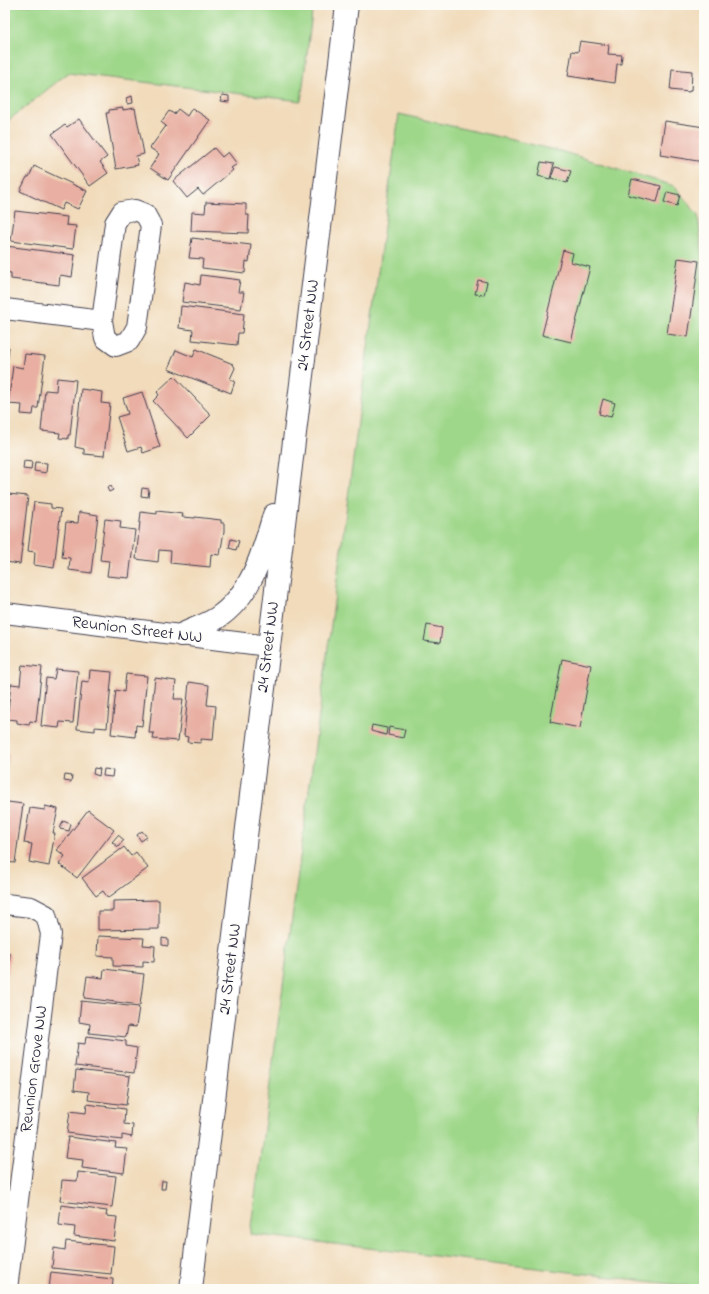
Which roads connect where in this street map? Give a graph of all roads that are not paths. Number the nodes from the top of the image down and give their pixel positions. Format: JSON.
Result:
{"nodes":[{"id":1,"x":347,"y":5,"type":"edge"},
{"id":2,"x":5,"y":309,"type":"edge"},
{"id":3,"x":102,"y":321,"type":"junction"},
{"id":4,"x":293,"y":450,"type":"junction"},
{"id":5,"x":5,"y":613,"type":"edge"},
{"id":6,"x":181,"y":635,"type":"junction"},
{"id":7,"x":268,"y":646,"type":"junction"},
{"id":8,"x":5,"y":904,"type":"edge"},
{"id":9,"x":6,"y":1289,"type":"edge"},
{"id":10,"x":191,"y":1289,"type":"edge"}],
"edges":[{"from":1,"to":4,"type":"street","name":"24 Street NW"},
{"from":2,"to":3,"type":"street"},
{"from":3,"to":3,"type":"street"},
{"from":4,"to":6,"type":"street"},
{"from":4,"to":7,"type":"street","name":"24 Street NW"},
{"from":5,"to":6,"type":"street","name":"Reunion Street NW"},
{"from":6,"to":7,"type":"street","name":"Reunion Street NW"},
{"from":7,"to":10,"type":"street","name":"24 Street NW"},
{"from":8,"to":9,"type":"street","name":"Reunion Grove NW"}]}
